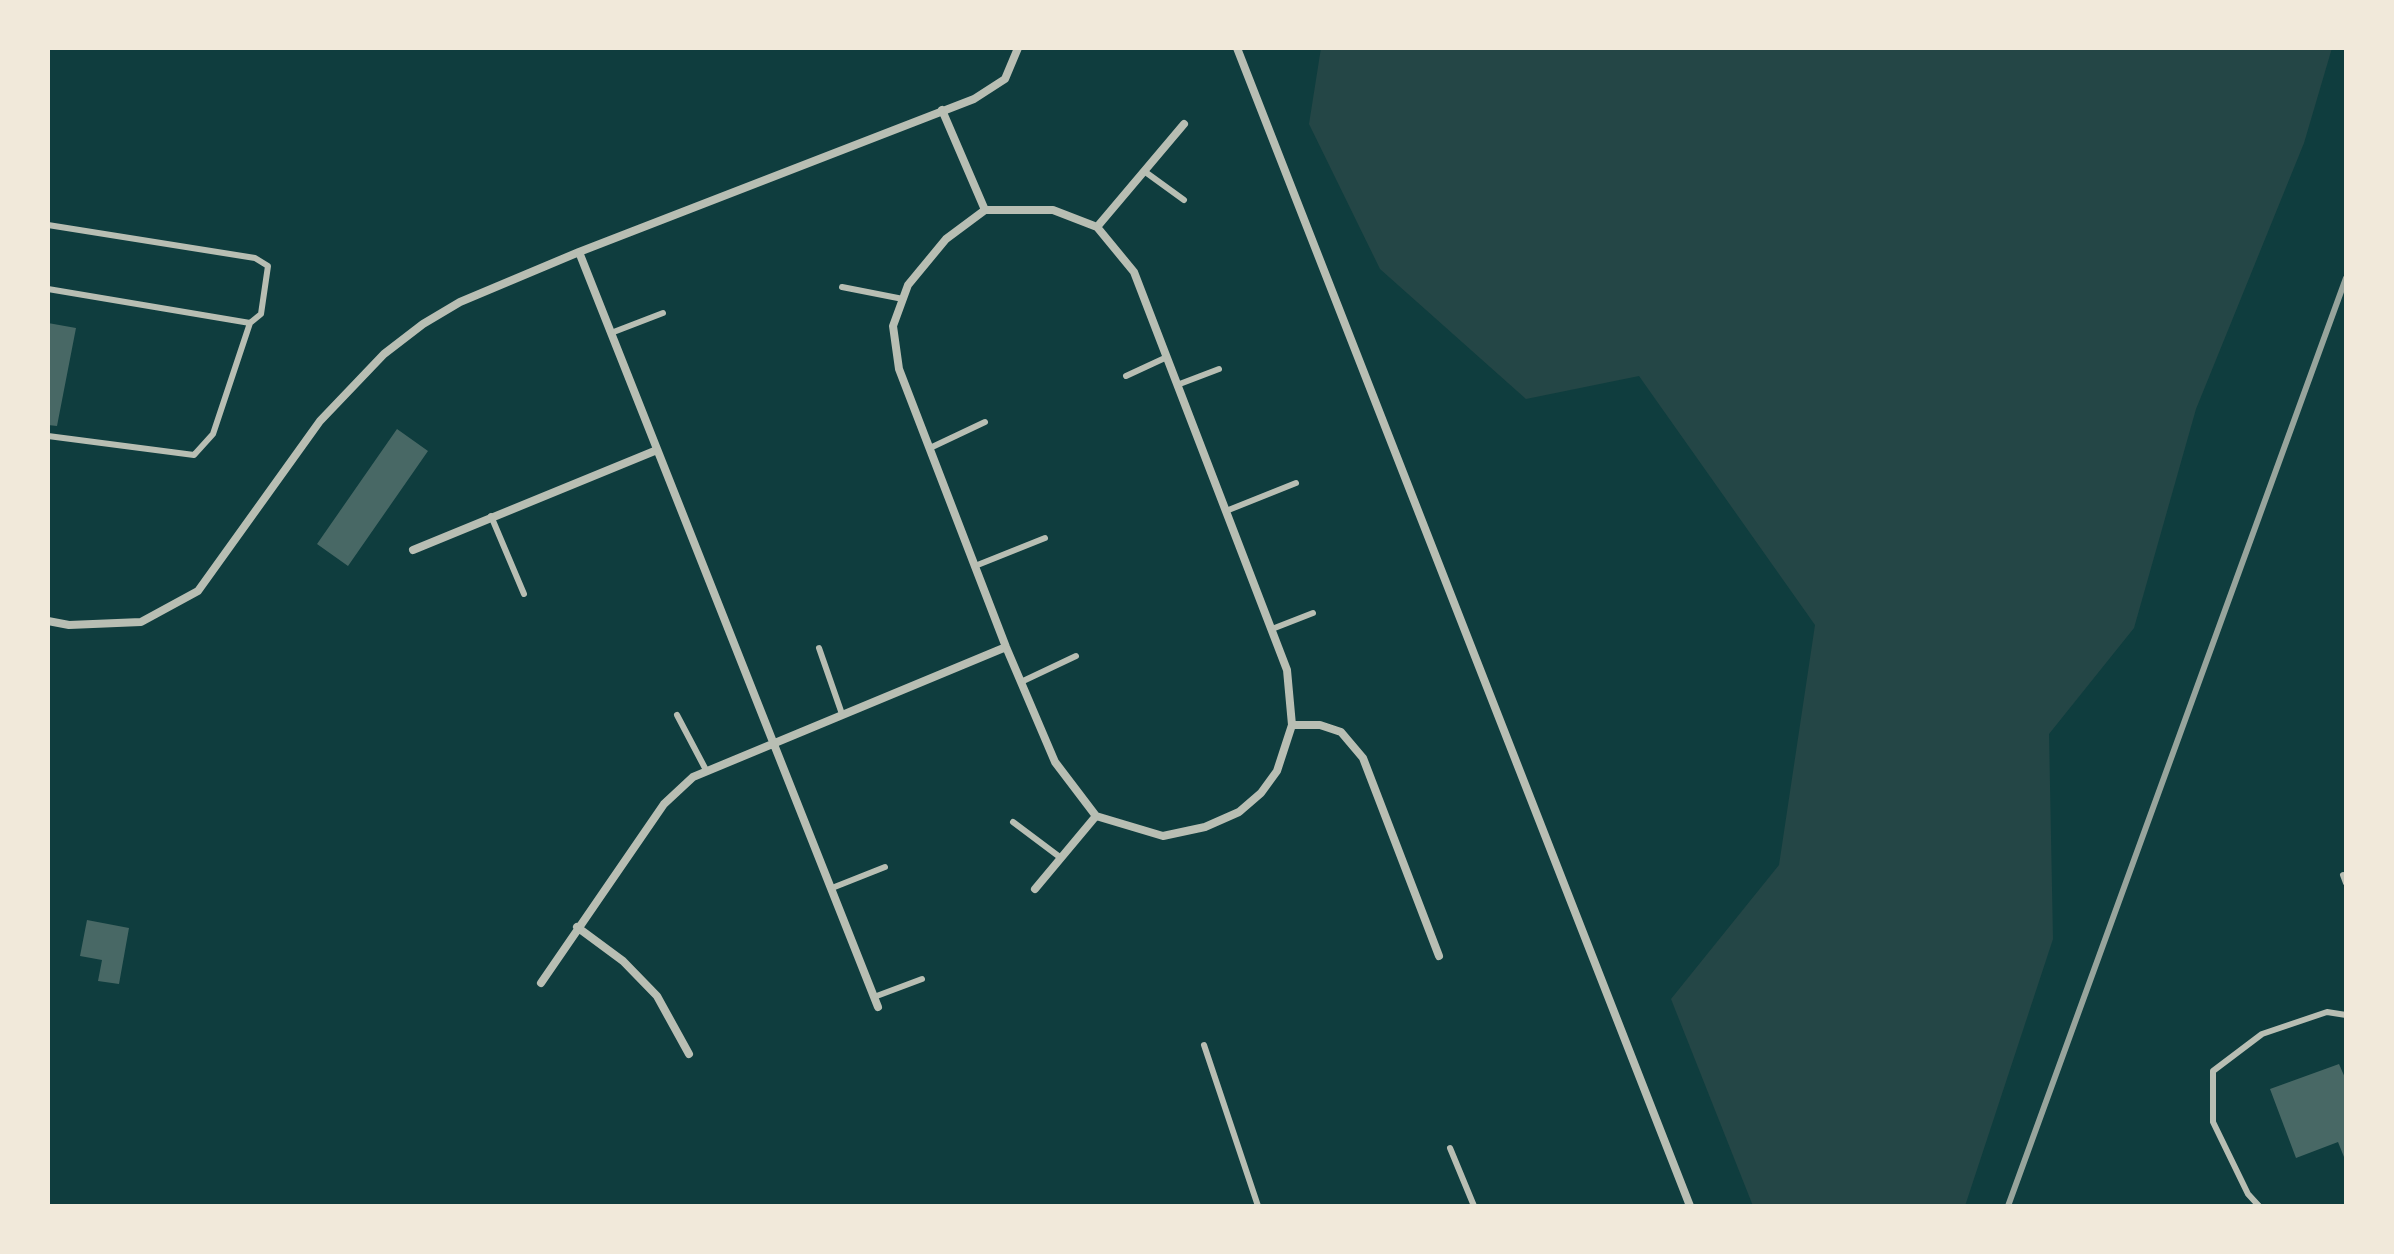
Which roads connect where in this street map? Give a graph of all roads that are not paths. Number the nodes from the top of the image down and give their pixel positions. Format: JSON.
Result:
{"nodes":[{"id":1,"x":1237,"y":48,"type":"edge"},
{"id":2,"x":1018,"y":52,"type":"edge"},
{"id":3,"x":942,"y":110,"type":"junction"},
{"id":4,"x":1184,"y":124,"type":"dead end"},
{"id":5,"x":1144,"y":171,"type":"junction"},
{"id":6,"x":1184,"y":200,"type":"dead end"},
{"id":7,"x":985,"y":210,"type":"junction"},
{"id":8,"x":48,"y":225,"type":"edge"},
{"id":9,"x":1097,"y":227,"type":"junction"},
{"id":10,"x":579,"y":252,"type":"junction"},
{"id":11,"x":842,"y":287,"type":"dead end"},
{"id":12,"x":48,"y":289,"type":"edge"},
{"id":13,"x":903,"y":299,"type":"junction"},
{"id":14,"x":663,"y":313,"type":"dead end"},
{"id":15,"x":250,"y":323,"type":"junction"},
{"id":16,"x":611,"y":333,"type":"junction"},
{"id":17,"x":1167,"y":357,"type":"junction"},
{"id":18,"x":1219,"y":369,"type":"dead end"},
{"id":19,"x":1126,"y":376,"type":"dead end"},
{"id":20,"x":1177,"y":385,"type":"junction"},
{"id":21,"x":985,"y":422,"type":"dead end"},
{"id":22,"x":48,"y":436,"type":"edge"},
{"id":23,"x":930,"y":448,"type":"junction"},
{"id":24,"x":657,"y":450,"type":"junction"},
{"id":25,"x":1296,"y":483,"type":"dead end"},
{"id":26,"x":1226,"y":511,"type":"junction"},
{"id":27,"x":491,"y":516,"type":"junction"},
{"id":28,"x":1045,"y":538,"type":"dead end"},
{"id":29,"x":413,"y":550,"type":"dead end"},
{"id":30,"x":975,"y":566,"type":"junction"},
{"id":31,"x":524,"y":594,"type":"dead end"},
{"id":32,"x":1313,"y":613,"type":"dead end"},
{"id":33,"x":48,"y":621,"type":"edge"},
{"id":34,"x":1272,"y":629,"type":"junction"},
{"id":35,"x":1006,"y":647,"type":"junction"},
{"id":36,"x":819,"y":648,"type":"dead end"},
{"id":37,"x":1076,"y":656,"type":"dead end"},
{"id":38,"x":1021,"y":682,"type":"junction"},
{"id":39,"x":842,"y":714,"type":"junction"},
{"id":40,"x":677,"y":715,"type":"dead end"},
{"id":41,"x":1292,"y":725,"type":"junction"},
{"id":42,"x":774,"y":741,"type":"junction"},
{"id":43,"x":706,"y":770,"type":"junction"},
{"id":44,"x":1096,"y":816,"type":"junction"},
{"id":45,"x":1013,"y":822,"type":"dead end"},
{"id":46,"x":1061,"y":858,"type":"junction"},
{"id":47,"x":885,"y":867,"type":"dead end"},
{"id":48,"x":2343,"y":875,"type":"dead end"},
{"id":49,"x":2346,"y":883,"type":"edge"},
{"id":50,"x":832,"y":888,"type":"junction"},
{"id":51,"x":1035,"y":889,"type":"dead end"},
{"id":52,"x":577,"y":927,"type":"junction"},
{"id":53,"x":1439,"y":956,"type":"dead end"},
{"id":54,"x":922,"y":979,"type":"dead end"},
{"id":55,"x":541,"y":983,"type":"dead end"},
{"id":56,"x":874,"y":997,"type":"junction"},
{"id":57,"x":878,"y":1007,"type":"dead end"},
{"id":58,"x":2346,"y":1015,"type":"edge"},
{"id":59,"x":1204,"y":1045,"type":"dead end"},
{"id":60,"x":689,"y":1054,"type":"dead end"},
{"id":61,"x":1450,"y":1148,"type":"dead end"},
{"id":62,"x":1258,"y":1206,"type":"edge"},
{"id":63,"x":1474,"y":1206,"type":"edge"},
{"id":64,"x":1690,"y":1206,"type":"edge"},
{"id":65,"x":2259,"y":1206,"type":"edge"}],
"edges":[{"from":1,"to":64,"type":"street"},
{"from":2,"to":3,"type":"street"},
{"from":3,"to":7,"type":"street"},
{"from":3,"to":10,"type":"street"},
{"from":4,"to":5,"type":"street"},
{"from":5,"to":6,"type":"lane"},
{"from":5,"to":9,"type":"street"},
{"from":7,"to":9,"type":"street"},
{"from":7,"to":13,"type":"street"},
{"from":8,"to":15,"type":"lane"},
{"from":9,"to":17,"type":"street"},
{"from":10,"to":16,"type":"street"},
{"from":10,"to":33,"type":"street"},
{"from":11,"to":13,"type":"lane"},
{"from":12,"to":15,"type":"lane"},
{"from":13,"to":23,"type":"street"},
{"from":14,"to":16,"type":"lane"},
{"from":15,"to":22,"type":"lane"},
{"from":16,"to":24,"type":"street"},
{"from":17,"to":19,"type":"lane"},
{"from":17,"to":20,"type":"street"},
{"from":18,"to":20,"type":"lane"},
{"from":20,"to":26,"type":"street"},
{"from":21,"to":23,"type":"lane"},
{"from":23,"to":30,"type":"street"},
{"from":24,"to":27,"type":"street"},
{"from":24,"to":42,"type":"street"},
{"from":25,"to":26,"type":"lane"},
{"from":26,"to":34,"type":"street"},
{"from":27,"to":29,"type":"street"},
{"from":27,"to":31,"type":"lane"},
{"from":28,"to":30,"type":"lane"},
{"from":30,"to":35,"type":"street"},
{"from":32,"to":34,"type":"lane"},
{"from":34,"to":41,"type":"street"},
{"from":35,"to":38,"type":"street"},
{"from":35,"to":39,"type":"street"},
{"from":36,"to":39,"type":"lane"},
{"from":37,"to":38,"type":"lane"},
{"from":38,"to":44,"type":"street"},
{"from":39,"to":42,"type":"street"},
{"from":40,"to":43,"type":"lane"},
{"from":41,"to":44,"type":"street"},
{"from":41,"to":53,"type":"street"},
{"from":42,"to":43,"type":"street"},
{"from":42,"to":50,"type":"street"},
{"from":43,"to":52,"type":"street"},
{"from":44,"to":46,"type":"street"},
{"from":45,"to":46,"type":"lane"},
{"from":46,"to":51,"type":"street"},
{"from":47,"to":50,"type":"lane"},
{"from":48,"to":49,"type":"lane"},
{"from":50,"to":56,"type":"street"},
{"from":52,"to":55,"type":"street"},
{"from":52,"to":60,"type":"street"},
{"from":54,"to":56,"type":"lane"},
{"from":56,"to":57,"type":"street"},
{"from":58,"to":65,"type":"lane"},
{"from":59,"to":62,"type":"lane"},
{"from":61,"to":63,"type":"lane"}]}
